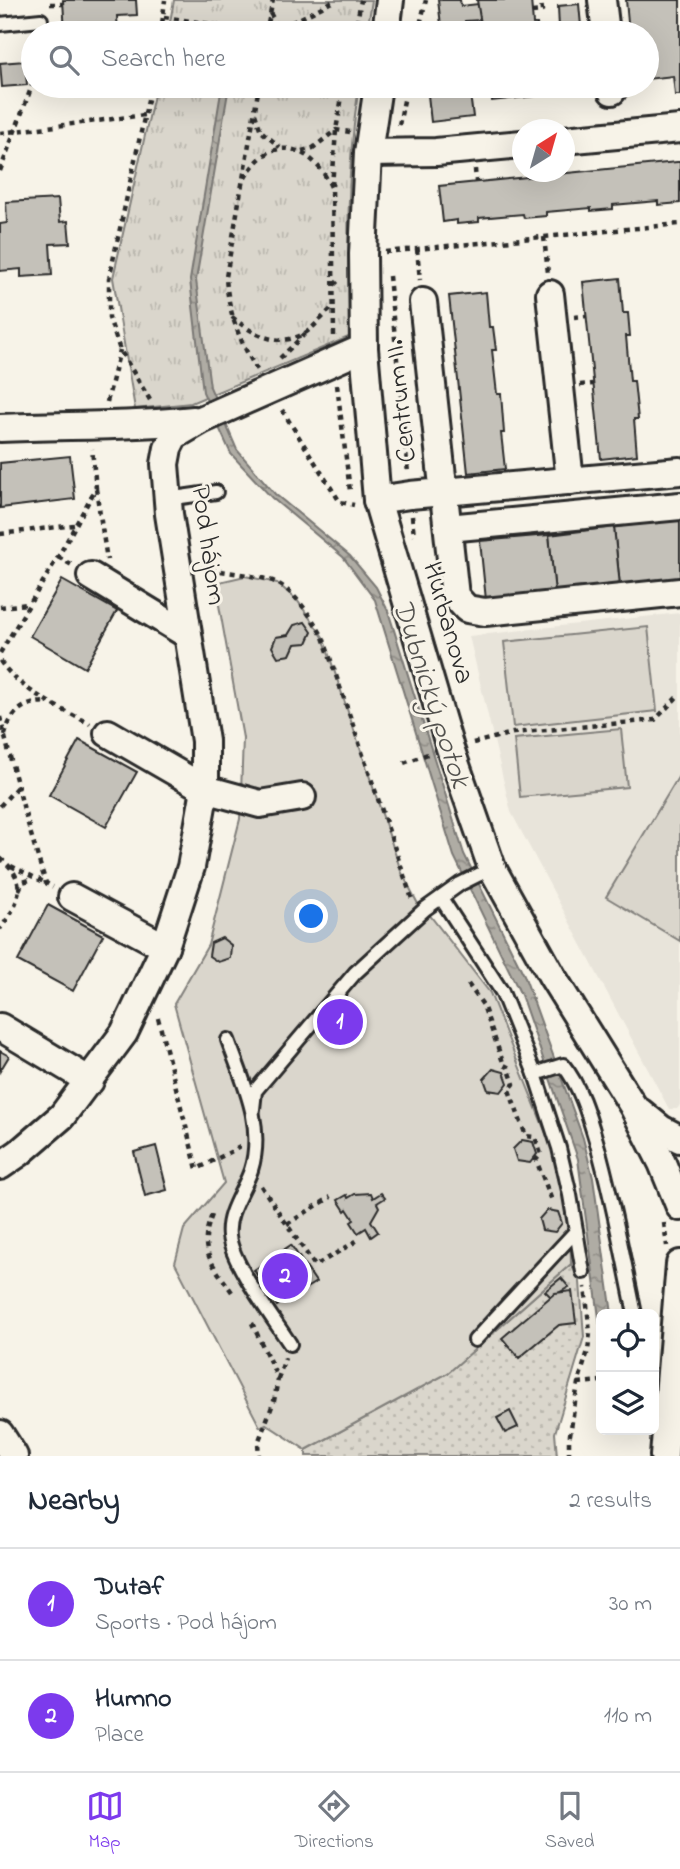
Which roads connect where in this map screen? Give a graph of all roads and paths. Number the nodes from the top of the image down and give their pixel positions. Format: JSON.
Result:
{"nodes":[{"id":1,"x":165,"y":0,"type":"edge"},
{"id":2,"x":273,"y":0,"type":"edge"},
{"id":3,"x":336,"y":0,"type":"edge"},
{"id":4,"x":361,"y":0,"type":"edge"},
{"id":5,"x":390,"y":0,"type":"edge"},
{"id":6,"x":426,"y":0,"type":"edge"},
{"id":7,"x":541,"y":0,"type":"edge"},
{"id":8,"x":603,"y":0,"type":"edge"},
{"id":9,"x":50,"y":4,"type":"dead end"},
{"id":10,"x":64,"y":4,"type":"dead end"},
{"id":11,"x":532,"y":12,"type":"dead end"},
{"id":12,"x":270,"y":13,"type":"junction"},
{"id":13,"x":164,"y":17,"type":"junction"},
{"id":14,"x":41,"y":20,"type":"dead end"},
{"id":15,"x":357,"y":20,"type":"edge"},
{"id":16,"x":31,"y":21,"type":"edge"},
{"id":17,"x":163,"y":21,"type":"edge"},
{"id":18,"x":194,"y":21,"type":"edge"},
{"id":19,"x":268,"y":21,"type":"edge"},
{"id":20,"x":274,"y":21,"type":"edge"},
{"id":21,"x":298,"y":21,"type":"edge"},
{"id":22,"x":387,"y":21,"type":"edge"},
{"id":23,"x":421,"y":21,"type":"edge"},
{"id":24,"x":605,"y":21,"type":"edge"},
{"id":25,"x":21,"y":22,"type":"edge"},
{"id":26,"x":0,"y":24,"type":"edge"},
{"id":27,"x":28,"y":98,"type":"edge"},
{"id":28,"x":149,"y":98,"type":"edge"},
{"id":29,"x":256,"y":98,"type":"edge"},
{"id":30,"x":341,"y":98,"type":"edge"},
{"id":31,"x":376,"y":98,"type":"edge"},
{"id":32,"x":254,"y":110,"type":"junction"},
{"id":33,"x":146,"y":115,"type":"junction"},
{"id":34,"x":680,"y":129,"type":"edge"},
{"id":35,"x":336,"y":130,"type":"junction"},
{"id":36,"x":16,"y":131,"type":"junction"},
{"id":37,"x":0,"y":133,"type":"edge"},
{"id":38,"x":575,"y":139,"type":"edge"},
{"id":39,"x":369,"y":144,"type":"junction"},
{"id":40,"x":512,"y":145,"type":"edge"},
{"id":41,"x":281,"y":148,"type":"junction"},
{"id":42,"x":301,"y":151,"type":"junction"},
{"id":43,"x":1,"y":168,"type":"edge"},
{"id":44,"x":242,"y":182,"type":"junction"},
{"id":45,"x":332,"y":187,"type":"junction"},
{"id":46,"x":680,"y":224,"type":"edge"},
{"id":47,"x":544,"y":237,"type":"junction"},
{"id":48,"x":416,"y":249,"type":"junction"},
{"id":49,"x":363,"y":254,"type":"junction"},
{"id":50,"x":334,"y":285,"type":"junction"},
{"id":51,"x":550,"y":294,"type":"joint"},
{"id":52,"x":423,"y":302,"type":"joint"},
{"id":53,"x":332,"y":307,"type":"junction"},
{"id":54,"x":232,"y":316,"type":"junction"},
{"id":55,"x":307,"y":332,"type":"junction"},
{"id":56,"x":364,"y":348,"type":"junction"},
{"id":57,"x":120,"y":350,"type":"junction"},
{"id":58,"x":279,"y":359,"type":"dead end"},
{"id":59,"x":335,"y":360,"type":"junction"},
{"id":60,"x":268,"y":389,"type":"junction"},
{"id":61,"x":214,"y":414,"type":"junction"},
{"id":62,"x":152,"y":417,"type":"junction"},
{"id":63,"x":102,"y":424,"type":"junction"},
{"id":64,"x":0,"y":428,"type":"edge"},
{"id":65,"x":165,"y":464,"type":"junction"},
{"id":66,"x":680,"y":471,"type":"edge"},
{"id":67,"x":570,"y":481,"type":"junction"},
{"id":68,"x":96,"y":488,"type":"junction"},
{"id":69,"x":216,"y":492,"type":"dead end"},
{"id":70,"x":444,"y":493,"type":"junction"},
{"id":71,"x":167,"y":499,"type":"junction"},
{"id":72,"x":364,"y":503,"type":"junction"},
{"id":73,"x":680,"y":506,"type":"edge"},
{"id":74,"x":74,"y":525,"type":"junction"},
{"id":75,"x":448,"y":528,"type":"junction"},
{"id":76,"x":0,"y":534,"type":"edge"},
{"id":77,"x":193,"y":566,"type":"dead end"},
{"id":78,"x":99,"y":571,"type":"joint"},
{"id":79,"x":680,"y":592,"type":"edge"},
{"id":80,"x":29,"y":604,"type":"junction"},
{"id":81,"x":0,"y":607,"type":"edge"},
{"id":82,"x":188,"y":635,"type":"junction"},
{"id":83,"x":0,"y":653,"type":"edge"},
{"id":84,"x":0,"y":661,"type":"edge"},
{"id":85,"x":680,"y":694,"type":"edge"},
{"id":86,"x":48,"y":702,"type":"junction"},
{"id":87,"x":0,"y":717,"type":"edge"},
{"id":88,"x":108,"y":733,"type":"joint"},
{"id":89,"x":5,"y":736,"type":"junction"},
{"id":90,"x":469,"y":744,"type":"dead end"},
{"id":91,"x":415,"y":760,"type":"dead end"},
{"id":92,"x":404,"y":763,"type":"dead end"},
{"id":93,"x":17,"y":787,"type":"junction"},
{"id":94,"x":205,"y":789,"type":"junction"},
{"id":95,"x":302,"y":797,"type":"dead end"},
{"id":96,"x":0,"y":806,"type":"edge"},
{"id":97,"x":2,"y":860,"type":"edge"},
{"id":98,"x":486,"y":871,"type":"junction"},
{"id":99,"x":34,"y":878,"type":"junction"},
{"id":100,"x":46,"y":883,"type":"junction"},
{"id":101,"x":19,"y":891,"type":"junction"},
{"id":102,"x":72,"y":897,"type":"joint"},
{"id":103,"x":441,"y":898,"type":"junction"},
{"id":104,"x":418,"y":916,"type":"junction"},
{"id":105,"x":1,"y":927,"type":"edge"},
{"id":106,"x":165,"y":947,"type":"junction"},
{"id":107,"x":468,"y":985,"type":"dead end"},
{"id":108,"x":149,"y":1021,"type":"dead end"},
{"id":109,"x":0,"y":1027,"type":"edge"},
{"id":110,"x":228,"y":1040,"type":"dead end"},
{"id":111,"x":536,"y":1074,"type":"junction"},
{"id":112,"x":89,"y":1081,"type":"junction"},
{"id":113,"x":633,"y":1106,"type":"junction"},
{"id":114,"x":253,"y":1109,"type":"junction"},
{"id":115,"x":257,"y":1139,"type":"junction"},
{"id":116,"x":680,"y":1139,"type":"edge"},
{"id":117,"x":0,"y":1166,"type":"edge"},
{"id":118,"x":251,"y":1170,"type":"junction"},
{"id":119,"x":331,"y":1197,"type":"dead end"},
{"id":120,"x":573,"y":1210,"type":"junction"},
{"id":121,"x":671,"y":1212,"type":"edge"},
{"id":122,"x":287,"y":1224,"type":"junction"},
{"id":123,"x":576,"y":1231,"type":"junction"},
{"id":124,"x":358,"y":1240,"type":"dead end"},
{"id":125,"x":674,"y":1257,"type":"edge"},
{"id":126,"x":583,"y":1272,"type":"joint"},
{"id":127,"x":634,"y":1309,"type":"edge"},
{"id":128,"x":475,"y":1340,"type":"dead end"},
{"id":129,"x":290,"y":1344,"type":"dead end"},
{"id":130,"x":596,"y":1381,"type":"edge"},
{"id":131,"x":578,"y":1383,"type":"junction"},
{"id":132,"x":659,"y":1430,"type":"edge"},
{"id":133,"x":0,"y":1434,"type":"edge"},
{"id":134,"x":14,"y":1456,"type":"edge"},
{"id":135,"x":569,"y":1456,"type":"edge"},
{"id":136,"x":664,"y":1456,"type":"edge"}],
"edges":[{"from":1,"to":13,"type":"path"},
{"from":2,"to":12,"type":"path"},
{"from":3,"to":21,"type":"path"},
{"from":4,"to":15,"type":"path"},
{"from":5,"to":22,"type":"street"},
{"from":6,"to":23,"type":"path"},
{"from":7,"to":11,"type":"path"},
{"from":8,"to":24,"type":"street"},
{"from":9,"to":10,"type":"path"},
{"from":12,"to":19,"type":"path"},
{"from":12,"to":20,"type":"path"},
{"from":13,"to":17,"type":"path"},
{"from":13,"to":18,"type":"path"},
{"from":14,"to":16,"type":"lane"},
{"from":25,"to":26,"type":"lane"},
{"from":27,"to":36,"type":"path"},
{"from":28,"to":33,"type":"path"},
{"from":29,"to":32,"type":"path"},
{"from":30,"to":35,"type":"path"},
{"from":31,"to":39,"type":"street","name":"Hurbanova"},
{"from":32,"to":41,"type":"path"},
{"from":32,"to":44,"type":"path"},
{"from":33,"to":36,"type":"path"},
{"from":33,"to":57,"type":"path"},
{"from":34,"to":38,"type":"street"},
{"from":35,"to":39,"type":"path"},
{"from":35,"to":42,"type":"path"},
{"from":35,"to":45,"type":"path"},
{"from":36,"to":37,"type":"path"},
{"from":36,"to":43,"type":"path"},
{"from":39,"to":40,"type":"street"},
{"from":39,"to":49,"type":"street","name":"Hurbanova"},
{"from":41,"to":42,"type":"path"},
{"from":41,"to":44,"type":"path"},
{"from":42,"to":45,"type":"path"},
{"from":44,"to":54,"type":"path"},
{"from":45,"to":50,"type":"path"},
{"from":46,"to":47,"type":"path"},
{"from":47,"to":48,"type":"path"},
{"from":47,"to":51,"type":"path"},
{"from":48,"to":49,"type":"path"},
{"from":48,"to":52,"type":"path"},
{"from":49,"to":50,"type":"path"},
{"from":49,"to":56,"type":"street","name":"Hurbanova"},
{"from":50,"to":53,"type":"path"},
{"from":51,"to":67,"type":"street"},
{"from":52,"to":70,"type":"street","name":"Centrum II."},
{"from":53,"to":55,"type":"path"},
{"from":53,"to":59,"type":"path"},
{"from":54,"to":55,"type":"path"},
{"from":54,"to":60,"type":"path"},
{"from":55,"to":58,"type":"path"},
{"from":56,"to":59,"type":"street","name":"Pod hájom"},
{"from":56,"to":72,"type":"street","name":"Hurbanova"},
{"from":57,"to":62,"type":"path"},
{"from":57,"to":63,"type":"path"},
{"from":59,"to":60,"type":"street","name":"Pod hájom"},
{"from":59,"to":72,"type":"path"},
{"from":60,"to":61,"type":"street","name":"Pod hájom"},
{"from":60,"to":72,"type":"path"},
{"from":61,"to":62,"type":"street","name":"Pod hájom"},
{"from":61,"to":65,"type":"street","name":"Pod hájom"},
{"from":62,"to":63,"type":"street","name":"Pod hájom"},
{"from":62,"to":65,"type":"street","name":"Pod hájom"},
{"from":63,"to":64,"type":"street","name":"Pod hájom"},
{"from":63,"to":68,"type":"path"},
{"from":65,"to":71,"type":"street","name":"Pod hájom"},
{"from":66,"to":67,"type":"street","name":"Centrum II."},
{"from":67,"to":70,"type":"street","name":"Centrum II."},
{"from":68,"to":74,"type":"path"},
{"from":68,"to":78,"type":"path"},
{"from":69,"to":71,"type":"lane"},
{"from":70,"to":72,"type":"street","name":"Centrum II."},
{"from":70,"to":75,"type":"street"},
{"from":71,"to":82,"type":"street","name":"Pod hájom"},
{"from":72,"to":98,"type":"street","name":"Hurbanova"},
{"from":73,"to":75,"type":"street"},
{"from":74,"to":76,"type":"path"},
{"from":74,"to":80,"type":"path"},
{"from":75,"to":79,"type":"street"},
{"from":77,"to":104,"type":"path"},
{"from":78,"to":82,"type":"street","name":"Pod hájom"},
{"from":80,"to":81,"type":"path"},
{"from":80,"to":83,"type":"path"},
{"from":82,"to":94,"type":"street","name":"Pod hájom"},
{"from":84,"to":86,"type":"path"},
{"from":85,"to":90,"type":"path"},
{"from":86,"to":88,"type":"path"},
{"from":86,"to":89,"type":"path"},
{"from":87,"to":89,"type":"path"},
{"from":88,"to":94,"type":"street"},
{"from":89,"to":93,"type":"path"},
{"from":91,"to":92,"type":"path"},
{"from":93,"to":96,"type":"path"},
{"from":93,"to":100,"type":"path"},
{"from":94,"to":95,"type":"street"},
{"from":94,"to":106,"type":"street","name":"Pod hájom"},
{"from":97,"to":99,"type":"path"},
{"from":97,"to":101,"type":"path"},
{"from":98,"to":103,"type":"lane"},
{"from":98,"to":113,"type":"street","name":"Hurbanova"},
{"from":99,"to":100,"type":"path"},
{"from":99,"to":101,"type":"path"},
{"from":100,"to":102,"type":"path"},
{"from":101,"to":105,"type":"path"},
{"from":102,"to":106,"type":"street"},
{"from":103,"to":104,"type":"lane"},
{"from":103,"to":111,"type":"lane"},
{"from":104,"to":114,"type":"lane"},
{"from":106,"to":112,"type":"street","name":"Pod hájom"},
{"from":107,"to":120,"type":"path"},
{"from":108,"to":115,"type":"path"},
{"from":109,"to":112,"type":"street"},
{"from":110,"to":114,"type":"lane"},
{"from":111,"to":120,"type":"lane"},
{"from":111,"to":127,"type":"lane"},
{"from":112,"to":117,"type":"street","name":"Pod hájom"},
{"from":113,"to":116,"type":"street"},
{"from":113,"to":121,"type":"street","name":"Hurbanova"},
{"from":114,"to":115,"type":"lane"},
{"from":115,"to":118,"type":"lane"},
{"from":118,"to":122,"type":"path"},
{"from":118,"to":129,"type":"lane"},
{"from":119,"to":122,"type":"path"},
{"from":120,"to":123,"type":"lane"},
{"from":121,"to":125,"type":"path"},
{"from":122,"to":124,"type":"path"},
{"from":123,"to":126,"type":"lane"},
{"from":123,"to":128,"type":"lane"},
{"from":125,"to":136,"type":"street"},
{"from":126,"to":131,"type":"path"},
{"from":130,"to":131,"type":"path"},
{"from":131,"to":135,"type":"path"},
{"from":132,"to":136,"type":"lane"},
{"from":133,"to":134,"type":"street"}]}
